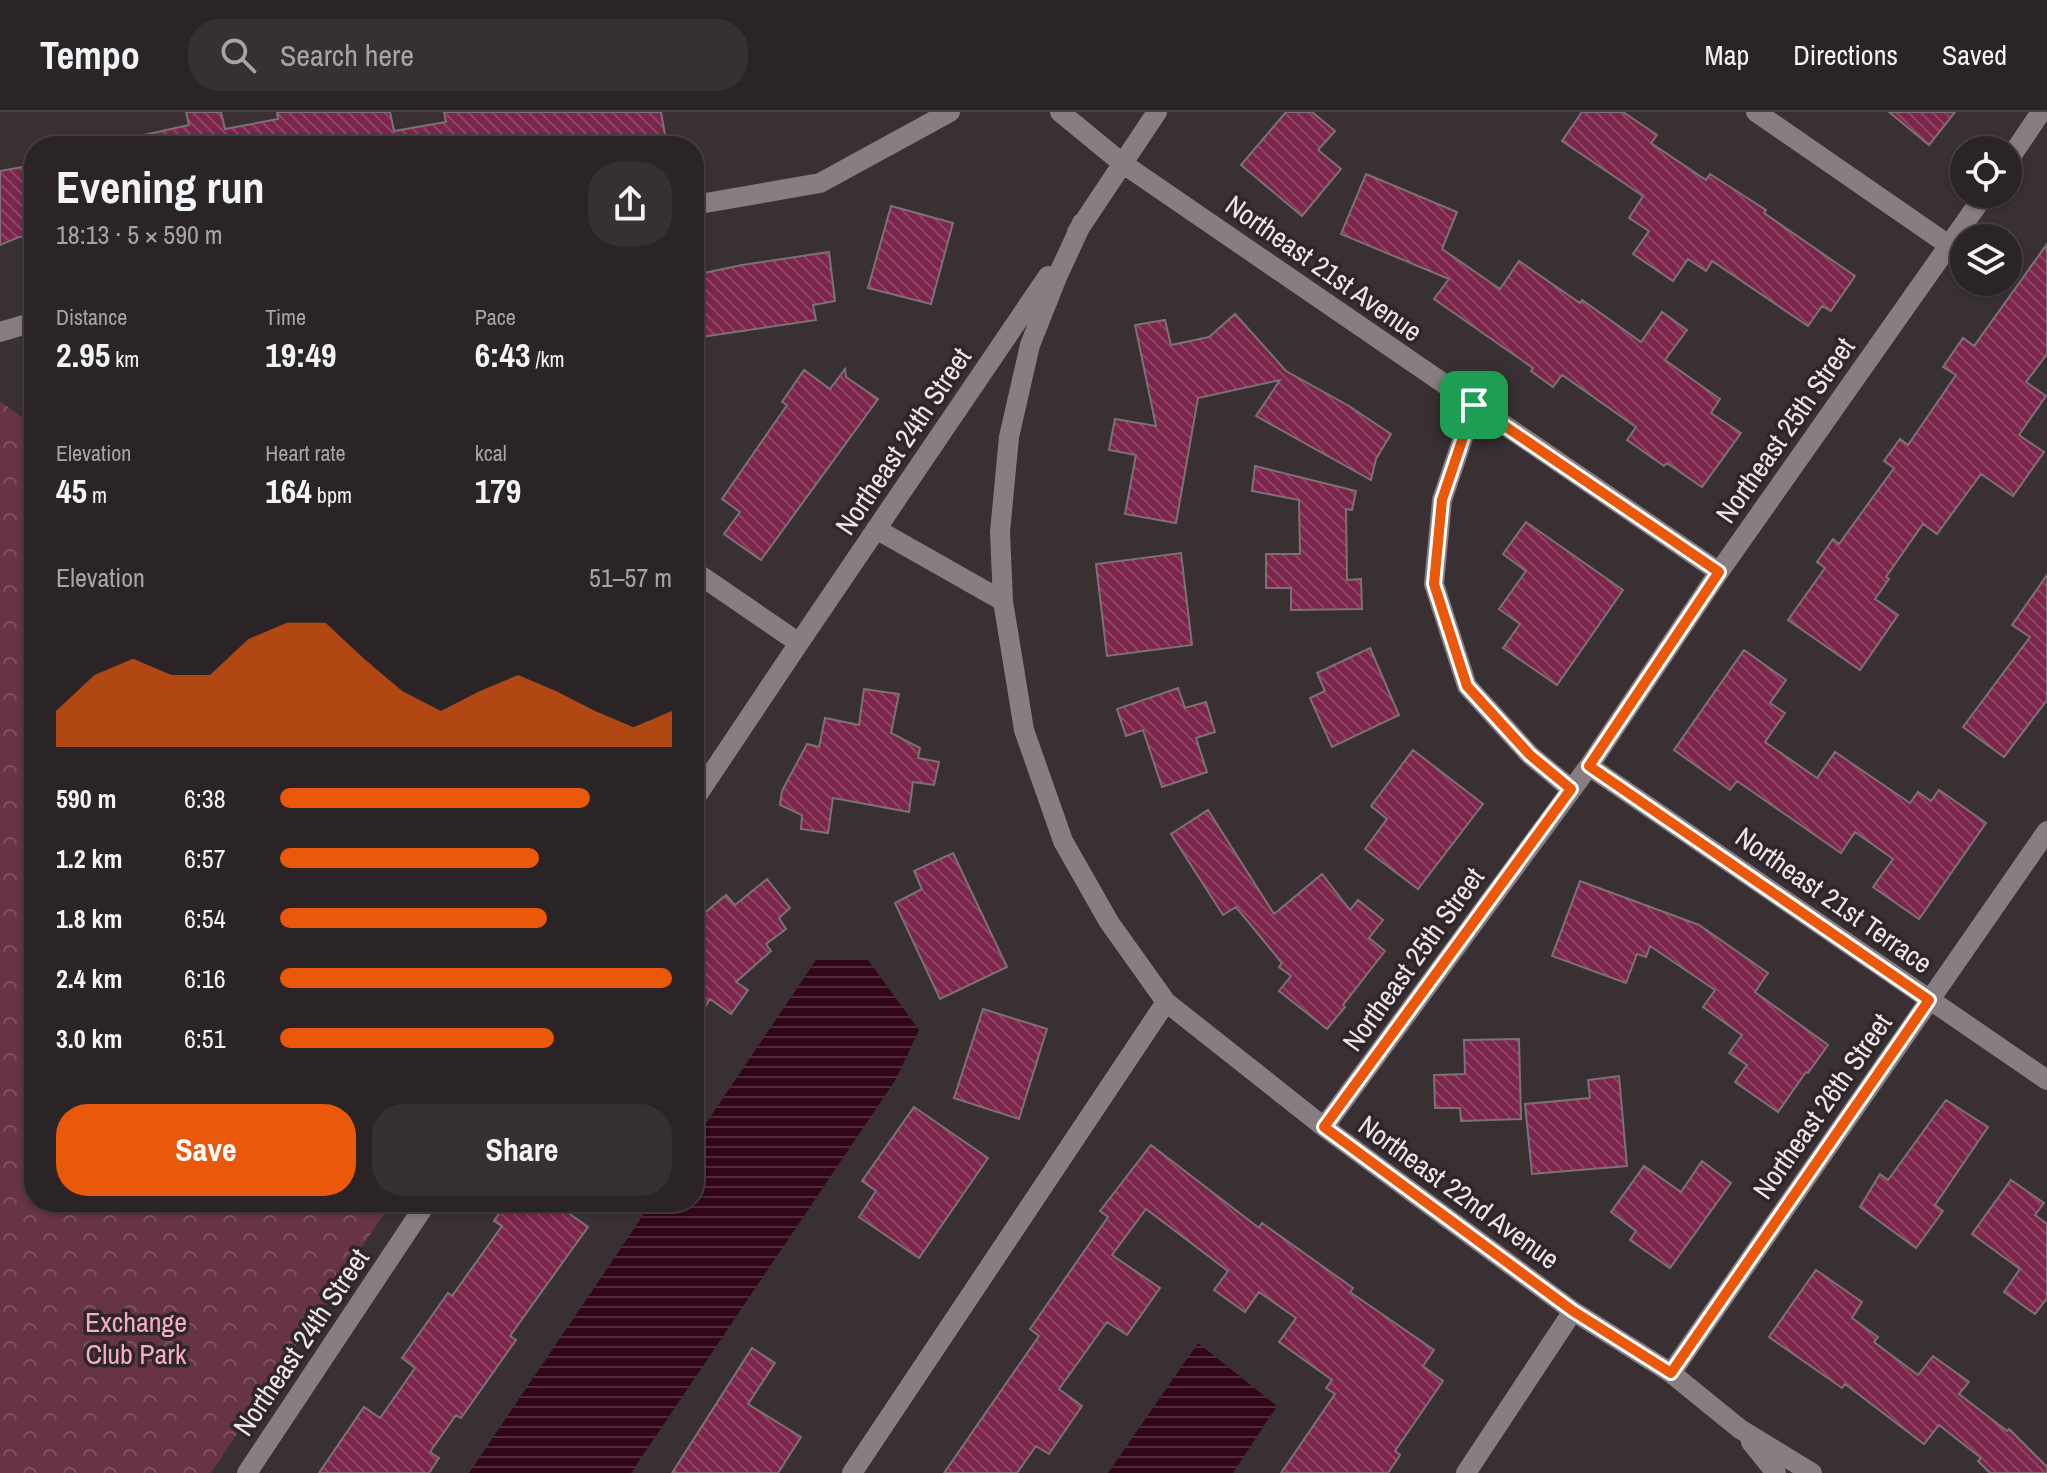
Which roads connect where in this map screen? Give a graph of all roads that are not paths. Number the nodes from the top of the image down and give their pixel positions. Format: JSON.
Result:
{"nodes":[{"id":1,"x":950,"y":112,"type":"edge"},
{"id":2,"x":1060,"y":112,"type":"edge"},
{"id":3,"x":1157,"y":112,"type":"edge"},
{"id":4,"x":1756,"y":112,"type":"edge"},
{"id":5,"x":2041,"y":112,"type":"edge"},
{"id":6,"x":2022,"y":140,"type":"edge"},
{"id":7,"x":1122,"y":163,"type":"junction"},
{"id":8,"x":704,"y":203,"type":"edge"},
{"id":9,"x":1082,"y":223,"type":"junction"},
{"id":10,"x":1950,"y":246,"type":"joint"},
{"id":11,"x":24,"y":325,"type":"edge"},
{"id":12,"x":0,"y":332,"type":"edge"},
{"id":13,"x":1474,"y":405,"type":"junction"},
{"id":14,"x":876,"y":529,"type":"junction"},
{"id":15,"x":1719,"y":572,"type":"junction"},
{"id":16,"x":704,"y":578,"type":"edge"},
{"id":17,"x":1003,"y":601,"type":"junction"},
{"id":18,"x":799,"y":643,"type":"junction"},
{"id":19,"x":1589,"y":766,"type":"junction"},
{"id":20,"x":704,"y":785,"type":"edge"},
{"id":21,"x":1571,"y":789,"type":"junction"},
{"id":22,"x":2047,"y":831,"type":"edge"},
{"id":23,"x":1929,"y":1000,"type":"junction"},
{"id":24,"x":1166,"y":1002,"type":"junction"},
{"id":25,"x":2047,"y":1080,"type":"edge"},
{"id":26,"x":1324,"y":1127,"type":"junction"},
{"id":27,"x":420,"y":1212,"type":"edge"},
{"id":28,"x":1573,"y":1311,"type":"junction"},
{"id":29,"x":1671,"y":1373,"type":"junction"},
{"id":30,"x":1740,"y":1429,"type":"junction"},
{"id":31,"x":247,"y":1473,"type":"edge"},
{"id":32,"x":852,"y":1473,"type":"edge"},
{"id":33,"x":1466,"y":1473,"type":"edge"},
{"id":34,"x":1776,"y":1473,"type":"edge"},
{"id":35,"x":1812,"y":1473,"type":"edge"}],
"edges":[{"from":1,"to":8,"type":"street"},
{"from":2,"to":7,"type":"street","name":"Northeast 21st Avenue"},
{"from":3,"to":7,"type":"street","name":"Northeast 24th Street"},
{"from":4,"to":10,"type":"street"},
{"from":5,"to":6,"type":"street"},
{"from":7,"to":9,"type":"street","name":"Northeast 24th Street"},
{"from":7,"to":13,"type":"street","name":"Northeast 21st Avenue"},
{"from":9,"to":14,"type":"street","name":"Northeast 24th Street"},
{"from":9,"to":17,"type":"street","name":"Northeast 22nd Avenue"},
{"from":10,"to":15,"type":"street","name":"Northeast 25th Street"},
{"from":11,"to":12,"type":"street"},
{"from":13,"to":15,"type":"street","name":"Northeast 21st Avenue"},
{"from":13,"to":21,"type":"street"},
{"from":14,"to":17,"type":"street"},
{"from":14,"to":18,"type":"street","name":"Northeast 24th Street"},
{"from":15,"to":19,"type":"street","name":"Northeast 25th Street"},
{"from":16,"to":18,"type":"street"},
{"from":17,"to":24,"type":"street","name":"Northeast 22nd Avenue"},
{"from":18,"to":20,"type":"street","name":"Northeast 24th Street"},
{"from":19,"to":21,"type":"street","name":"Northeast 25th Street"},
{"from":19,"to":23,"type":"street","name":"Northeast 21st Terrace"},
{"from":21,"to":26,"type":"street","name":"Northeast 25th Street"},
{"from":22,"to":23,"type":"street","name":"Northeast 26th Street"},
{"from":23,"to":25,"type":"street","name":"Northeast 21st Terrace"},
{"from":23,"to":29,"type":"street","name":"Northeast 26th Street"},
{"from":24,"to":26,"type":"street","name":"Northeast 22nd Avenue"},
{"from":24,"to":32,"type":"street"},
{"from":26,"to":28,"type":"street","name":"Northeast 22nd Avenue"},
{"from":27,"to":31,"type":"street","name":"Northeast 24th Street"},
{"from":28,"to":29,"type":"street","name":"Northeast 22nd Avenue"},
{"from":28,"to":33,"type":"street"},
{"from":29,"to":30,"type":"street","name":"Northeast 22nd Avenue"},
{"from":30,"to":34,"type":"street"},
{"from":30,"to":35,"type":"street","name":"Northeast 22nd Avenue"}]}
